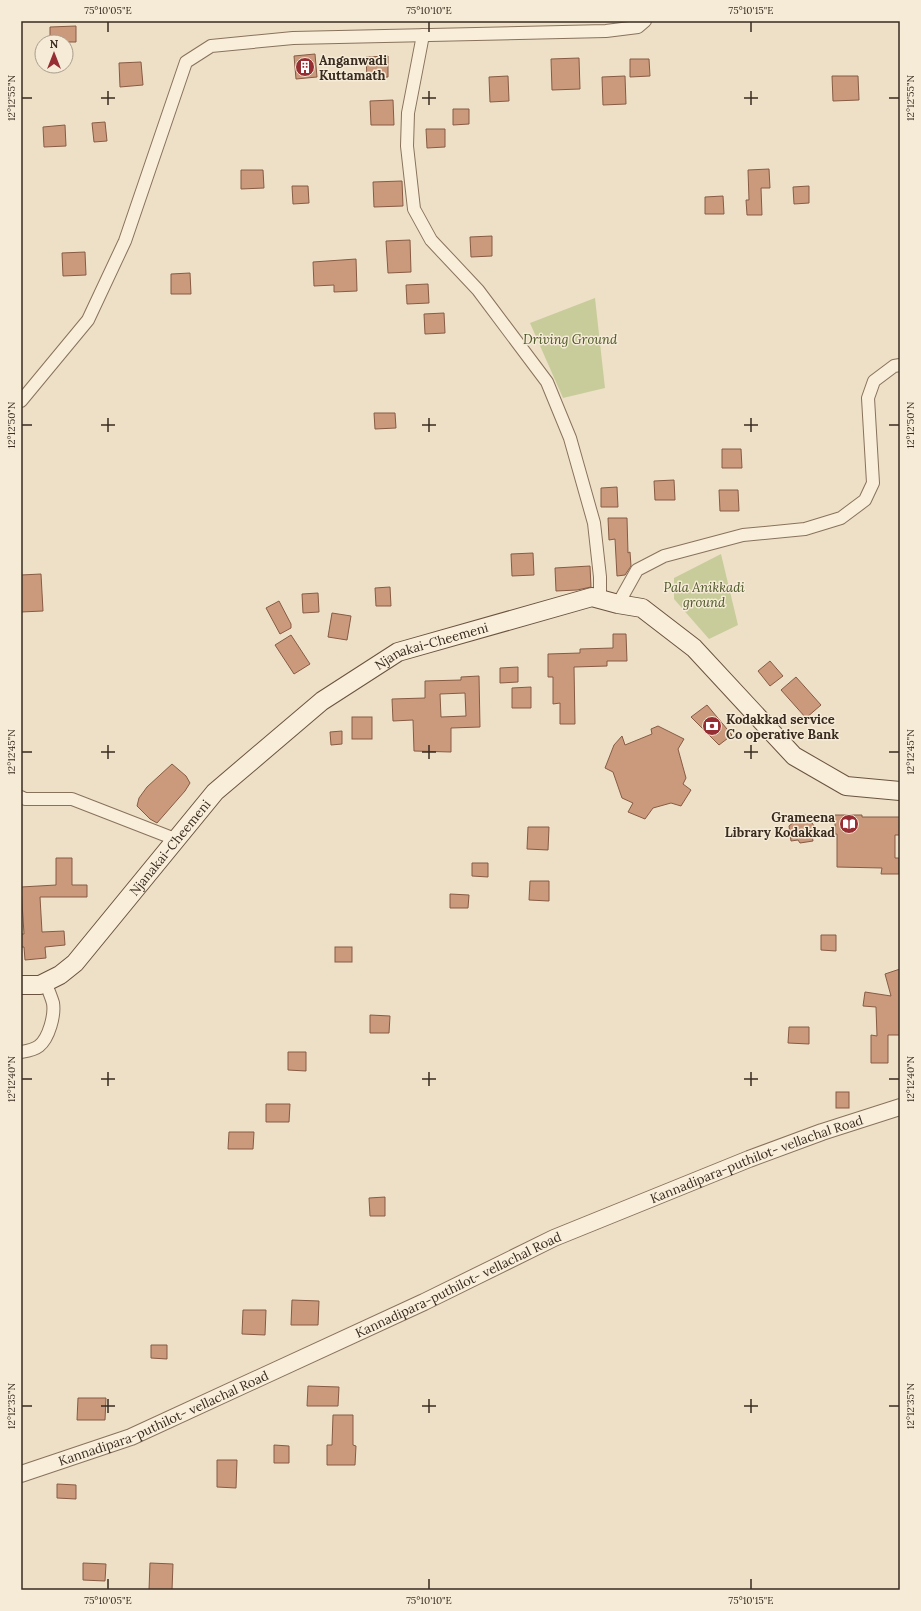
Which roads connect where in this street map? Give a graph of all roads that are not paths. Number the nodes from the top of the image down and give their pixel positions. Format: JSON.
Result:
{"nodes":[{"id":1,"x":645,"y":21,"type":"edge"},
{"id":2,"x":424,"y":35,"type":"junction"},
{"id":3,"x":900,"y":365,"type":"edge"},
{"id":4,"x":21,"y":401,"type":"edge"},
{"id":5,"x":600,"y":599,"type":"junction"},
{"id":6,"x":618,"y":604,"type":"junction"},
{"id":7,"x":900,"y":791,"type":"edge"},
{"id":8,"x":21,"y":796,"type":"edge"},
{"id":9,"x":175,"y":839,"type":"junction"},
{"id":10,"x":45,"y":982,"type":"junction"},
{"id":11,"x":21,"y":985,"type":"edge"},
{"id":12,"x":21,"y":1052,"type":"edge"},
{"id":13,"x":900,"y":1107,"type":"edge"},
{"id":14,"x":21,"y":1474,"type":"edge"}],
"edges":[{"from":1,"to":2,"type":"street"},
{"from":2,"to":4,"type":"street"},
{"from":2,"to":5,"type":"street"},
{"from":3,"to":6,"type":"street"},
{"from":5,"to":6,"type":"main road","name":"Njanakai-Cheemeni"},
{"from":5,"to":9,"type":"main road","name":"Njanakai-Cheemeni"},
{"from":6,"to":7,"type":"main road","name":"Njanakai-Cheemeni"},
{"from":8,"to":9,"type":"street"},
{"from":9,"to":10,"type":"main road","name":"Njanakai-Cheemeni"},
{"from":10,"to":11,"type":"main road","name":"Njanakai-Cheemeni"},
{"from":10,"to":12,"type":"street"},
{"from":13,"to":14,"type":"street","name":"Kannadipara-puthilot- vellachal Road"}]}
